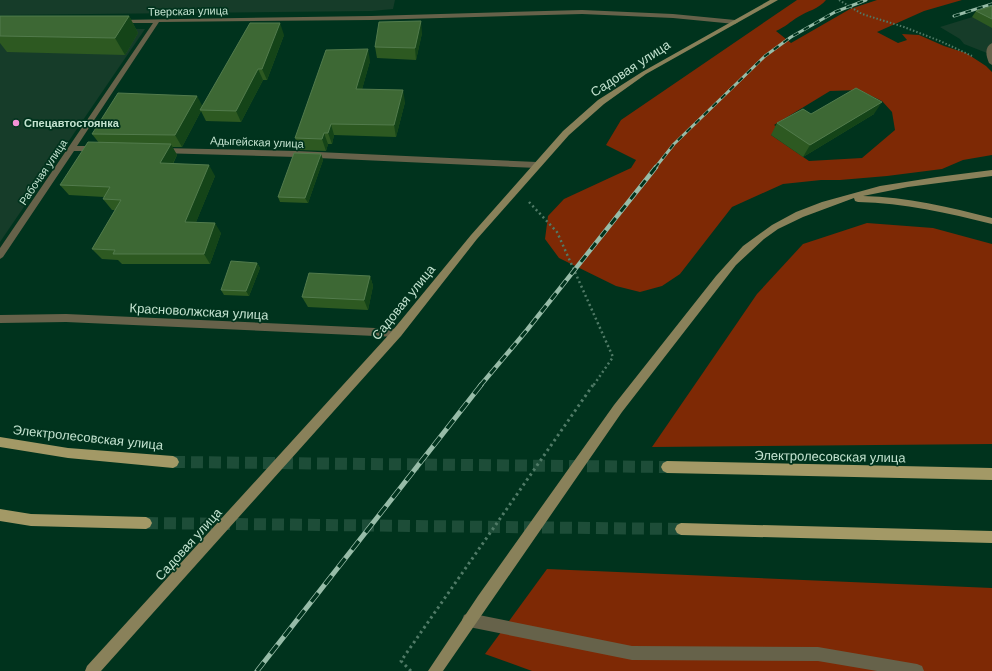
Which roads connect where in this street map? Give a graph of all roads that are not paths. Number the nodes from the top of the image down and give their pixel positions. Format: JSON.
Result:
{"nodes":[{"id":1,"x":775,"y":0,"type":"edge"},
{"id":2,"x":110,"y":21,"type":"edge"},
{"id":3,"x":157,"y":21,"type":"junction"},
{"id":4,"x":735,"y":22,"type":"junction"},
{"id":5,"x":992,"y":45,"type":"edge"},
{"id":6,"x":992,"y":63,"type":"edge"},
{"id":7,"x":72,"y":148,"type":"junction"},
{"id":8,"x":102,"y":149,"type":"edge"},
{"id":9,"x":149,"y":150,"type":"edge"},
{"id":10,"x":537,"y":165,"type":"junction"},
{"id":11,"x":992,"y":173,"type":"edge"},
{"id":12,"x":838,"y":200,"type":"junction"},
{"id":13,"x":992,"y":221,"type":"edge"},
{"id":14,"x":0,"y":255,"type":"edge"},
{"id":15,"x":0,"y":319,"type":"edge"},
{"id":16,"x":397,"y":333,"type":"junction"},
{"id":17,"x":0,"y":442,"type":"edge"},
{"id":18,"x":173,"y":462,"type":"tunnel mouth"},
{"id":19,"x":667,"y":467,"type":"tunnel mouth"},
{"id":20,"x":992,"y":474,"type":"edge"},
{"id":21,"x":0,"y":515,"type":"edge"},
{"id":22,"x":146,"y":523,"type":"tunnel mouth"},
{"id":23,"x":681,"y":529,"type":"tunnel mouth"},
{"id":24,"x":992,"y":537,"type":"edge"},
{"id":25,"x":470,"y":620,"type":"junction"},
{"id":26,"x":92,"y":671,"type":"edge"},
{"id":27,"x":435,"y":671,"type":"edge"},
{"id":28,"x":917,"y":671,"type":"edge"}],
"edges":[{"from":1,"to":4,"type":"street","name":"Садовая улица"},
{"from":2,"to":3,"type":"street","name":"Тверская улица"},
{"from":3,"to":4,"type":"street","name":"Тверская улица"},
{"from":3,"to":7,"type":"street","name":"Рабочая улица"},
{"from":4,"to":10,"type":"street","name":"Садовая улица"},
{"from":5,"to":6,"type":"street"},
{"from":7,"to":8,"type":"street"},
{"from":7,"to":14,"type":"street","name":"Рабочая улица"},
{"from":9,"to":10,"type":"street","name":"Адыгейская улица"},
{"from":10,"to":16,"type":"street","name":"Садовая улица"},
{"from":11,"to":12,"type":"street"},
{"from":12,"to":13,"type":"street"},
{"from":12,"to":25,"type":"street"},
{"from":15,"to":16,"type":"street","name":"Красноволжская улица"},
{"from":16,"to":26,"type":"street","name":"Садовая улица"},
{"from":17,"to":18,"type":"main road","name":"Электролесовская улица"},
{"from":19,"to":20,"type":"main road","name":"Электролесовская улица"},
{"from":21,"to":22,"type":"main road"},
{"from":23,"to":24,"type":"main road"},
{"from":25,"to":27,"type":"street"},
{"from":25,"to":28,"type":"street"}]}
